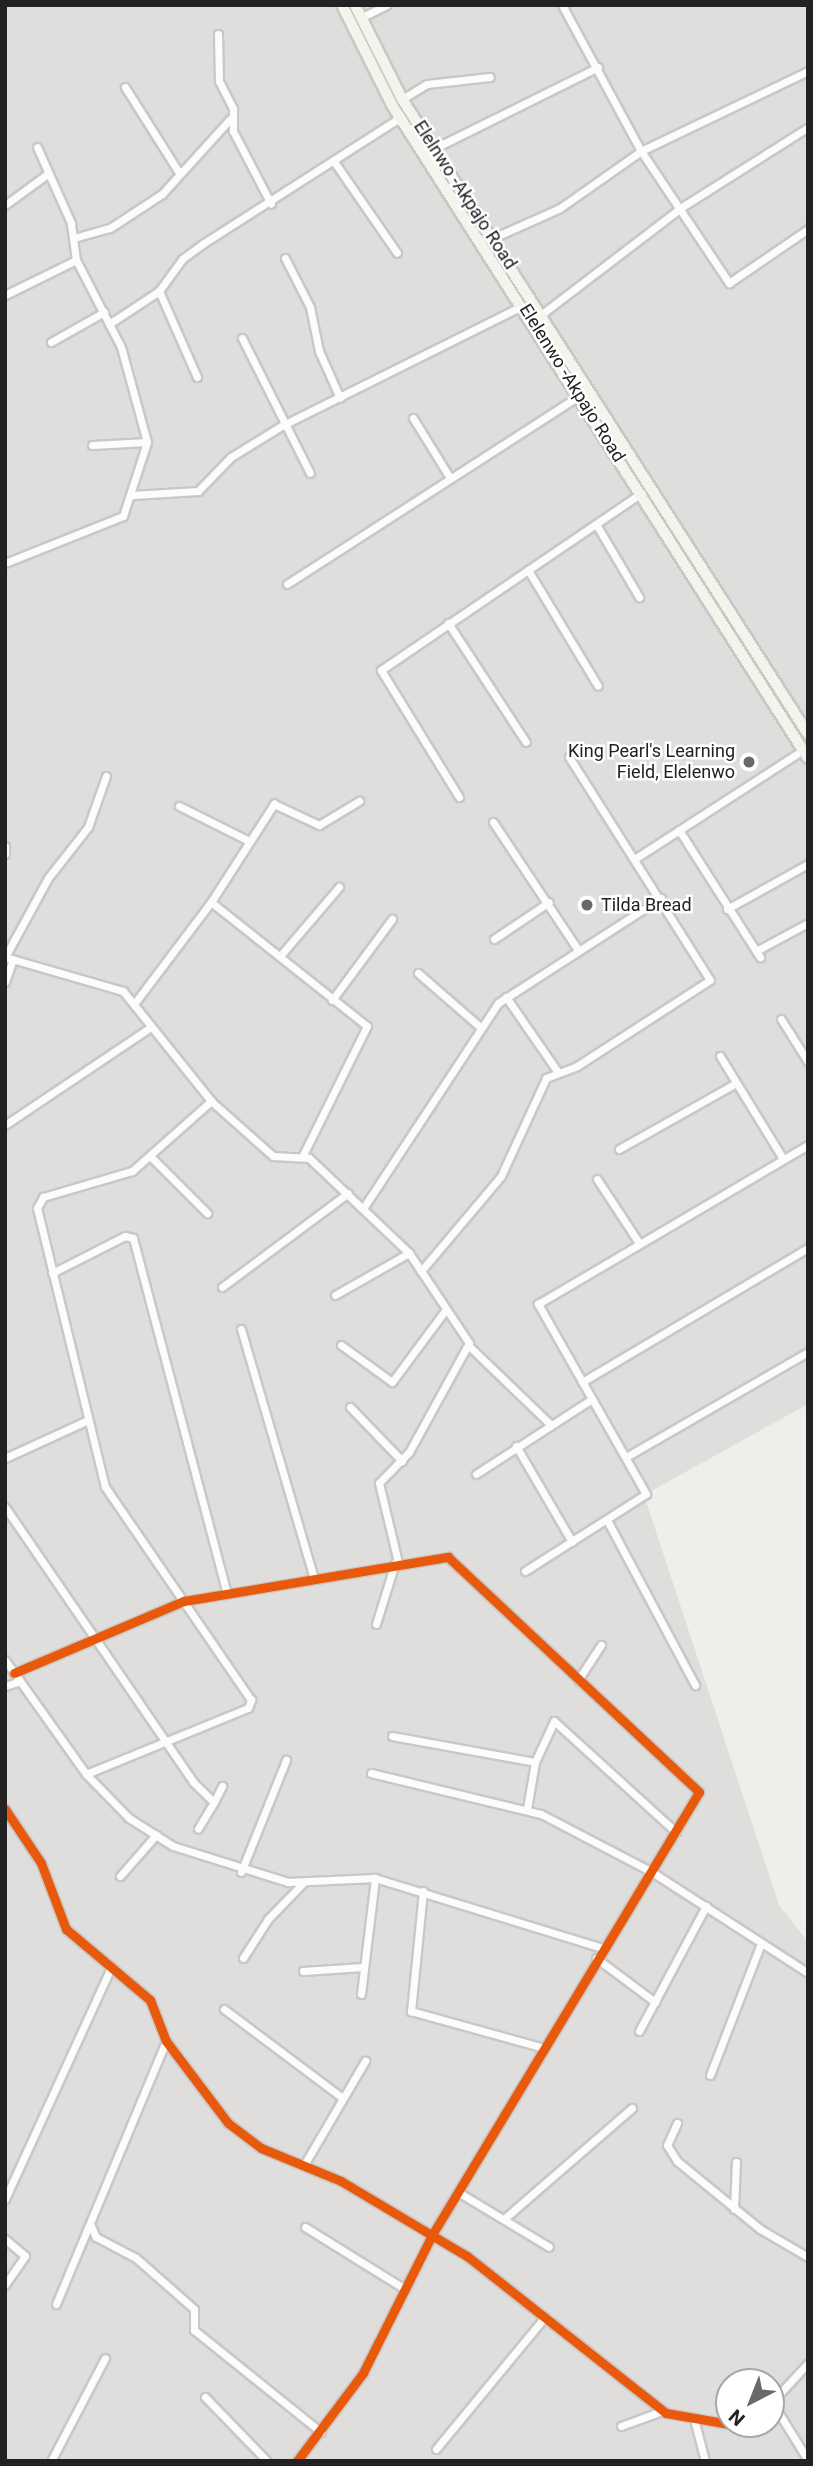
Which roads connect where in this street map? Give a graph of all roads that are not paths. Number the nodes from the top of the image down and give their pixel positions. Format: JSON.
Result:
{"nodes":[{"id":1,"x":342,"y":5,"type":"edge"},
{"id":2,"x":355,"y":5,"type":"edge"},
{"id":3,"x":387,"y":5,"type":"edge"},
{"id":4,"x":562,"y":5,"type":"edge"},
{"id":5,"x":360,"y":19,"type":"junction"},
{"id":6,"x":218,"y":34,"type":"dead end"},
{"id":7,"x":598,"y":66,"type":"junction"},
{"id":8,"x":808,"y":71,"type":"edge"},
{"id":9,"x":489,"y":77,"type":"dead end"},
{"id":10,"x":125,"y":87,"type":"dead end"},
{"id":11,"x":402,"y":99,"type":"junction"},
{"id":12,"x":401,"y":117,"type":"junction"},
{"id":13,"x":230,"y":119,"type":"junction"},
{"id":14,"x":807,"y":128,"type":"edge"},
{"id":15,"x":37,"y":147,"type":"dead end"},
{"id":16,"x":435,"y":148,"type":"junction"},
{"id":17,"x":641,"y":151,"type":"junction"},
{"id":18,"x":335,"y":163,"type":"junction"},
{"id":19,"x":178,"y":171,"type":"junction"},
{"id":20,"x":46,"y":175,"type":"junction"},
{"id":21,"x":271,"y":204,"type":"junction"},
{"id":22,"x":5,"y":205,"type":"edge"},
{"id":23,"x":682,"y":207,"type":"junction"},
{"id":24,"x":808,"y":229,"type":"edge"},
{"id":25,"x":74,"y":237,"type":"junction"},
{"id":26,"x":494,"y":238,"type":"junction"},
{"id":27,"x":397,"y":253,"type":"dead end"},
{"id":28,"x":285,"y":258,"type":"dead end"},
{"id":29,"x":76,"y":260,"type":"junction"},
{"id":30,"x":159,"y":290,"type":"junction"},
{"id":31,"x":5,"y":295,"type":"edge"},
{"id":32,"x":523,"y":306,"type":"junction"},
{"id":33,"x":104,"y":312,"type":"junction"},
{"id":34,"x":542,"y":314,"type":"junction"},
{"id":35,"x":109,"y":324,"type":"junction"},
{"id":36,"x":242,"y":338,"type":"dead end"},
{"id":37,"x":51,"y":342,"type":"dead end"},
{"id":38,"x":197,"y":377,"type":"dead end"},
{"id":39,"x":580,"y":396,"type":"junction"},
{"id":40,"x":340,"y":398,"type":"junction"},
{"id":41,"x":413,"y":418,"type":"dead end"},
{"id":42,"x":283,"y":425,"type":"junction"},
{"id":43,"x":147,"y":442,"type":"junction"},
{"id":44,"x":92,"y":444,"type":"dead end"},
{"id":45,"x":310,"y":473,"type":"dead end"},
{"id":46,"x":450,"y":478,"type":"junction"},
{"id":47,"x":641,"y":493,"type":"junction"},
{"id":48,"x":132,"y":495,"type":"junction"},
{"id":49,"x":596,"y":524,"type":"junction"},
{"id":50,"x":5,"y":563,"type":"edge"},
{"id":51,"x":528,"y":570,"type":"junction"},
{"id":52,"x":287,"y":584,"type":"dead end"},
{"id":53,"x":639,"y":597,"type":"dead end"},
{"id":54,"x":448,"y":624,"type":"junction"},
{"id":55,"x":598,"y":686,"type":"dead end"},
{"id":56,"x":808,"y":734,"type":"edge"},
{"id":57,"x":526,"y":742,"type":"dead end"},
{"id":58,"x":805,"y":754,"type":"edge"},
{"id":59,"x":569,"y":757,"type":"dead end"},
{"id":60,"x":106,"y":776,"type":"dead end"},
{"id":61,"x":458,"y":797,"type":"dead end"},
{"id":62,"x":359,"y":801,"type":"dead end"},
{"id":63,"x":179,"y":806,"type":"dead end"},
{"id":64,"x":493,"y":822,"type":"dead end"},
{"id":65,"x":679,"y":830,"type":"junction"},
{"id":66,"x":249,"y":841,"type":"junction"},
{"id":67,"x":5,"y":846,"type":"edge"},
{"id":68,"x":5,"y":854,"type":"edge"},
{"id":69,"x":636,"y":858,"type":"junction"},
{"id":70,"x":807,"y":866,"type":"edge"},
{"id":71,"x":339,"y":887,"type":"dead end"},
{"id":72,"x":661,"y":898,"type":"junction"},
{"id":73,"x":211,"y":902,"type":"junction"},
{"id":74,"x":550,"y":902,"type":"junction"},
{"id":75,"x":727,"y":909,"type":"junction"},
{"id":76,"x":392,"y":919,"type":"dead end"},
{"id":77,"x":808,"y":923,"type":"edge"},
{"id":78,"x":494,"y":939,"type":"dead end"},
{"id":79,"x":578,"y":950,"type":"junction"},
{"id":80,"x":280,"y":956,"type":"junction"},
{"id":81,"x":8,"y":957,"type":"edge"},
{"id":82,"x":418,"y":973,"type":"dead end"},
{"id":83,"x":5,"y":982,"type":"edge"},
{"id":84,"x":506,"y":996,"type":"junction"},
{"id":85,"x":332,"y":1000,"type":"junction"},
{"id":86,"x":134,"y":1004,"type":"junction"},
{"id":87,"x":781,"y":1019,"type":"dead end"},
{"id":88,"x":479,"y":1026,"type":"junction"},
{"id":89,"x":151,"y":1027,"type":"junction"},
{"id":90,"x":720,"y":1056,"type":"dead end"},
{"id":91,"x":808,"y":1062,"type":"edge"},
{"id":92,"x":557,"y":1071,"type":"junction"},
{"id":93,"x":736,"y":1083,"type":"junction"},
{"id":94,"x":211,"y":1101,"type":"junction"},
{"id":95,"x":5,"y":1125,"type":"edge"},
{"id":96,"x":808,"y":1145,"type":"edge"},
{"id":97,"x":619,"y":1149,"type":"dead end"},
{"id":98,"x":150,"y":1156,"type":"junction"},
{"id":99,"x":302,"y":1157,"type":"junction"},
{"id":100,"x":783,"y":1159,"type":"junction"},
{"id":101,"x":597,"y":1179,"type":"dead end"},
{"id":102,"x":348,"y":1193,"type":"junction"},
{"id":103,"x":363,"y":1207,"type":"junction"},
{"id":104,"x":207,"y":1213,"type":"dead end"},
{"id":105,"x":639,"y":1243,"type":"junction"},
{"id":106,"x":808,"y":1248,"type":"edge"},
{"id":107,"x":409,"y":1253,"type":"junction"},
{"id":108,"x":421,"y":1271,"type":"junction"},
{"id":109,"x":52,"y":1273,"type":"junction"},
{"id":110,"x":222,"y":1287,"type":"dead end"},
{"id":111,"x":335,"y":1295,"type":"dead end"},
{"id":112,"x":444,"y":1312,"type":"junction"},
{"id":113,"x":241,"y":1329,"type":"dead end"},
{"id":114,"x":341,"y":1345,"type":"dead end"},
{"id":115,"x":471,"y":1348,"type":"junction"},
{"id":116,"x":808,"y":1352,"type":"edge"},
{"id":117,"x":582,"y":1382,"type":"junction"},
{"id":118,"x":592,"y":1399,"type":"junction"},
{"id":119,"x":350,"y":1407,"type":"dead end"},
{"id":120,"x":86,"y":1421,"type":"junction"},
{"id":121,"x":550,"y":1424,"type":"junction"},
{"id":122,"x":516,"y":1446,"type":"junction"},
{"id":123,"x":625,"y":1457,"type":"junction"},
{"id":124,"x":5,"y":1458,"type":"edge"},
{"id":125,"x":402,"y":1461,"type":"junction"},
{"id":126,"x":476,"y":1474,"type":"dead end"},
{"id":127,"x":5,"y":1507,"type":"edge"},
{"id":128,"x":608,"y":1522,"type":"junction"},
{"id":129,"x":572,"y":1542,"type":"junction"},
{"id":130,"x":397,"y":1563,"type":"junction"},
{"id":131,"x":525,"y":1572,"type":"dead end"},
{"id":132,"x":313,"y":1575,"type":"junction"},
{"id":133,"x":226,"y":1591,"type":"junction"},
{"id":134,"x":184,"y":1601,"type":"junction"},
{"id":135,"x":376,"y":1624,"type":"dead end"},
{"id":136,"x":97,"y":1637,"type":"junction"},
{"id":137,"x":601,"y":1645,"type":"dead end"},
{"id":138,"x":5,"y":1660,"type":"edge"},
{"id":139,"x":14,"y":1672,"type":"junction"},
{"id":140,"x":578,"y":1680,"type":"junction"},
{"id":141,"x":20,"y":1681,"type":"junction"},
{"id":142,"x":695,"y":1685,"type":"dead end"},
{"id":143,"x":5,"y":1686,"type":"edge"},
{"id":144,"x":392,"y":1736,"type":"dead end"},
{"id":145,"x":169,"y":1744,"type":"junction"},
{"id":146,"x":286,"y":1760,"type":"dead end"},
{"id":147,"x":536,"y":1762,"type":"junction"},
{"id":148,"x":371,"y":1773,"type":"dead end"},
{"id":149,"x":86,"y":1774,"type":"junction"},
{"id":150,"x":222,"y":1786,"type":"dead end"},
{"id":151,"x":214,"y":1802,"type":"junction"},
{"id":152,"x":527,"y":1809,"type":"junction"},
{"id":153,"x":6,"y":1810,"type":"edge"},
{"id":154,"x":198,"y":1829,"type":"dead end"},
{"id":155,"x":676,"y":1832,"type":"junction"},
{"id":156,"x":156,"y":1835,"type":"junction"},
{"id":157,"x":241,"y":1872,"type":"junction"},
{"id":158,"x":652,"y":1872,"type":"junction"},
{"id":159,"x":120,"y":1876,"type":"dead end"},
{"id":160,"x":375,"y":1878,"type":"junction"},
{"id":161,"x":303,"y":1884,"type":"junction"},
{"id":162,"x":423,"y":1891,"type":"junction"},
{"id":163,"x":706,"y":1906,"type":"junction"},
{"id":164,"x":760,"y":1946,"type":"junction"},
{"id":165,"x":603,"y":1948,"type":"junction"},
{"id":166,"x":243,"y":1958,"type":"dead end"},
{"id":167,"x":596,"y":1958,"type":"junction"},
{"id":168,"x":363,"y":1967,"type":"junction"},
{"id":169,"x":110,"y":1970,"type":"junction"},
{"id":170,"x":303,"y":1970,"type":"dead end"},
{"id":171,"x":808,"y":1973,"type":"edge"},
{"id":172,"x":361,"y":1994,"type":"dead end"},
{"id":173,"x":655,"y":2002,"type":"junction"},
{"id":174,"x":224,"y":2009,"type":"dead end"},
{"id":175,"x":639,"y":2031,"type":"dead end"},
{"id":176,"x":166,"y":2041,"type":"junction"},
{"id":177,"x":544,"y":2048,"type":"junction"},
{"id":178,"x":365,"y":2061,"type":"dead end"},
{"id":179,"x":710,"y":2075,"type":"dead end"},
{"id":180,"x":340,"y":2096,"type":"junction"},
{"id":181,"x":632,"y":2108,"type":"dead end"},
{"id":182,"x":677,"y":2123,"type":"dead end"},
{"id":183,"x":736,"y":2162,"type":"dead end"},
{"id":184,"x":304,"y":2165,"type":"junction"},
{"id":185,"x":457,"y":2192,"type":"junction"},
{"id":186,"x":5,"y":2199,"type":"edge"},
{"id":187,"x":734,"y":2209,"type":"junction"},
{"id":188,"x":505,"y":2218,"type":"junction"},
{"id":189,"x":91,"y":2226,"type":"junction"},
{"id":190,"x":305,"y":2227,"type":"dead end"},
{"id":191,"x":432,"y":2235,"type":"junction"},
{"id":192,"x":5,"y":2239,"type":"edge"},
{"id":193,"x":549,"y":2247,"type":"dead end"},
{"id":194,"x":808,"y":2257,"type":"edge"},
{"id":195,"x":5,"y":2286,"type":"edge"},
{"id":196,"x":405,"y":2289,"type":"junction"},
{"id":197,"x":56,"y":2304,"type":"dead end"},
{"id":198,"x":545,"y":2317,"type":"junction"},
{"id":199,"x":104,"y":2357,"type":"dead end"},
{"id":200,"x":808,"y":2363,"type":"edge"},
{"id":201,"x":785,"y":2387,"type":"edge"},
{"id":202,"x":205,"y":2397,"type":"dead end"},
{"id":203,"x":662,"y":2411,"type":"junction"},
{"id":204,"x":694,"y":2419,"type":"junction"},
{"id":205,"x":715,"y":2422,"type":"edge"},
{"id":206,"x":785,"y":2424,"type":"edge"},
{"id":207,"x":621,"y":2427,"type":"dead end"},
{"id":208,"x":321,"y":2431,"type":"junction"},
{"id":209,"x":436,"y":2449,"type":"dead end"},
{"id":210,"x":808,"y":2460,"type":"edge"},
{"id":211,"x":51,"y":2461,"type":"edge"},
{"id":212,"x":267,"y":2461,"type":"edge"},
{"id":213,"x":297,"y":2461,"type":"edge"},
{"id":214,"x":705,"y":2461,"type":"edge"}],
"edges":[{"from":1,"to":12,"type":"main road","name":"Elelenwo -Akpajo Road"},
{"from":2,"to":5,"type":"main road","name":"Elelnwo -Akpajo Road"},
{"from":3,"to":5,"type":"street"},
{"from":4,"to":7,"type":"street"},
{"from":5,"to":11,"type":"main road","name":"Elelnwo -Akpajo Road"},
{"from":6,"to":13,"type":"street"},
{"from":7,"to":16,"type":"street"},
{"from":7,"to":17,"type":"street"},
{"from":8,"to":17,"type":"street"},
{"from":9,"to":11,"type":"street"},
{"from":10,"to":19,"type":"street"},
{"from":11,"to":16,"type":"main road","name":"Elelnwo -Akpajo Road"},
{"from":12,"to":18,"type":"street"},
{"from":12,"to":32,"type":"main road","name":"Elelenwo -Akpajo Road"},
{"from":13,"to":19,"type":"street"},
{"from":13,"to":21,"type":"street"},
{"from":14,"to":23,"type":"street"},
{"from":15,"to":20,"type":"street"},
{"from":16,"to":26,"type":"main road","name":"Elelnwo -Akpajo Road"},
{"from":17,"to":23,"type":"street"},
{"from":17,"to":26,"type":"street"},
{"from":18,"to":21,"type":"street"},
{"from":18,"to":27,"type":"street"},
{"from":19,"to":25,"type":"street"},
{"from":20,"to":22,"type":"street"},
{"from":20,"to":25,"type":"street"},
{"from":21,"to":30,"type":"street"},
{"from":23,"to":24,"type":"street"},
{"from":23,"to":34,"type":"street"},
{"from":25,"to":29,"type":"street"},
{"from":26,"to":34,"type":"main road","name":"Elelnwo -Akpajo Road"},
{"from":28,"to":40,"type":"street"},
{"from":29,"to":31,"type":"street"},
{"from":29,"to":33,"type":"street"},
{"from":30,"to":35,"type":"street"},
{"from":30,"to":38,"type":"street"},
{"from":32,"to":39,"type":"main road","name":"Elelenwo -Akpajo Road"},
{"from":32,"to":40,"type":"street"},
{"from":33,"to":35,"type":"street"},
{"from":33,"to":37,"type":"street"},
{"from":34,"to":56,"type":"main road","name":"Elelnwo -Akpajo Road"},
{"from":35,"to":43,"type":"street"},
{"from":36,"to":42,"type":"street"},
{"from":39,"to":46,"type":"street"},
{"from":39,"to":47,"type":"main road","name":"Elelenwo -Akpajo Road"},
{"from":40,"to":42,"type":"street"},
{"from":41,"to":46,"type":"street"},
{"from":42,"to":45,"type":"street"},
{"from":42,"to":48,"type":"street"},
{"from":43,"to":44,"type":"street"},
{"from":43,"to":48,"type":"street"},
{"from":46,"to":52,"type":"street"},
{"from":47,"to":49,"type":"street"},
{"from":47,"to":58,"type":"main road","name":"Elelenwo -Akpajo Road"},
{"from":48,"to":50,"type":"street"},
{"from":49,"to":51,"type":"street"},
{"from":49,"to":53,"type":"street"},
{"from":51,"to":54,"type":"street"},
{"from":51,"to":55,"type":"street"},
{"from":54,"to":57,"type":"street"},
{"from":54,"to":61,"type":"street"},
{"from":58,"to":65,"type":"street"},
{"from":59,"to":69,"type":"street"},
{"from":60,"to":81,"type":"street"},
{"from":62,"to":66,"type":"street"},
{"from":63,"to":66,"type":"street"},
{"from":64,"to":74,"type":"street"},
{"from":65,"to":69,"type":"street"},
{"from":65,"to":75,"type":"street"},
{"from":66,"to":73,"type":"street"},
{"from":67,"to":68,"type":"street"},
{"from":69,"to":72,"type":"street"},
{"from":70,"to":75,"type":"street"},
{"from":71,"to":80,"type":"street"},
{"from":72,"to":79,"type":"street"},
{"from":72,"to":92,"type":"street"},
{"from":73,"to":80,"type":"street"},
{"from":73,"to":86,"type":"street"},
{"from":74,"to":78,"type":"street"},
{"from":74,"to":79,"type":"street"},
{"from":75,"to":77,"type":"street"},
{"from":76,"to":85,"type":"street"},
{"from":79,"to":84,"type":"street"},
{"from":80,"to":85,"type":"street"},
{"from":81,"to":83,"type":"street"},
{"from":81,"to":86,"type":"street"},
{"from":82,"to":88,"type":"street"},
{"from":84,"to":88,"type":"street"},
{"from":84,"to":92,"type":"street"},
{"from":85,"to":99,"type":"street"},
{"from":86,"to":89,"type":"street"},
{"from":87,"to":91,"type":"street"},
{"from":88,"to":103,"type":"street"},
{"from":89,"to":94,"type":"street"},
{"from":89,"to":95,"type":"street"},
{"from":90,"to":93,"type":"street"},
{"from":92,"to":108,"type":"street"},
{"from":93,"to":97,"type":"street"},
{"from":93,"to":100,"type":"street"},
{"from":94,"to":98,"type":"street"},
{"from":94,"to":99,"type":"street"},
{"from":96,"to":100,"type":"street"},
{"from":98,"to":104,"type":"street"},
{"from":98,"to":109,"type":"street"},
{"from":99,"to":102,"type":"street"},
{"from":100,"to":105,"type":"street"},
{"from":101,"to":105,"type":"street"},
{"from":102,"to":103,"type":"street"},
{"from":102,"to":110,"type":"street"},
{"from":103,"to":107,"type":"street"},
{"from":105,"to":117,"type":"street"},
{"from":106,"to":117,"type":"street"},
{"from":107,"to":108,"type":"street"},
{"from":107,"to":111,"type":"street"},
{"from":108,"to":112,"type":"street"},
{"from":109,"to":120,"type":"street"},
{"from":109,"to":133,"type":"street"},
{"from":112,"to":114,"type":"street"},
{"from":112,"to":115,"type":"street"},
{"from":113,"to":132,"type":"street"},
{"from":115,"to":121,"type":"street"},
{"from":115,"to":125,"type":"street"},
{"from":116,"to":123,"type":"street"},
{"from":117,"to":118,"type":"street"},
{"from":118,"to":121,"type":"street"},
{"from":118,"to":123,"type":"street"},
{"from":119,"to":125,"type":"street"},
{"from":120,"to":124,"type":"street"},
{"from":120,"to":134,"type":"street"},
{"from":121,"to":122,"type":"street"},
{"from":122,"to":126,"type":"street"},
{"from":122,"to":129,"type":"street"},
{"from":123,"to":128,"type":"street"},
{"from":125,"to":130,"type":"street"},
{"from":127,"to":136,"type":"street"},
{"from":128,"to":129,"type":"street"},
{"from":128,"to":142,"type":"street"},
{"from":129,"to":131,"type":"street"},
{"from":130,"to":132,"type":"street"},
{"from":130,"to":135,"type":"street"},
{"from":130,"to":140,"type":"street"},
{"from":132,"to":133,"type":"street"},
{"from":133,"to":134,"type":"street"},
{"from":134,"to":136,"type":"street"},
{"from":134,"to":145,"type":"street"},
{"from":136,"to":139,"type":"street"},
{"from":136,"to":145,"type":"street"},
{"from":137,"to":140,"type":"street"},
{"from":138,"to":139,"type":"street"},
{"from":139,"to":141,"type":"street"},
{"from":140,"to":155,"type":"street"},
{"from":141,"to":143,"type":"street"},
{"from":141,"to":149,"type":"street"},
{"from":144,"to":147,"type":"street"},
{"from":145,"to":149,"type":"street"},
{"from":145,"to":151,"type":"street"},
{"from":146,"to":157,"type":"street"},
{"from":147,"to":152,"type":"street"},
{"from":147,"to":155,"type":"street"},
{"from":148,"to":152,"type":"street"},
{"from":149,"to":156,"type":"street"},
{"from":150,"to":151,"type":"street"},
{"from":151,"to":154,"type":"street"},
{"from":152,"to":158,"type":"street"},
{"from":153,"to":169,"type":"street"},
{"from":155,"to":158,"type":"street"},
{"from":156,"to":157,"type":"street"},
{"from":156,"to":159,"type":"street"},
{"from":157,"to":161,"type":"street"},
{"from":158,"to":163,"type":"street"},
{"from":158,"to":165,"type":"street"},
{"from":160,"to":161,"type":"street"},
{"from":160,"to":162,"type":"street"},
{"from":160,"to":168,"type":"street"},
{"from":161,"to":166,"type":"street"},
{"from":162,"to":165,"type":"street"},
{"from":162,"to":177,"type":"street"},
{"from":163,"to":164,"type":"street"},
{"from":163,"to":173,"type":"street"},
{"from":164,"to":171,"type":"street"},
{"from":164,"to":179,"type":"street"},
{"from":165,"to":167,"type":"street"},
{"from":167,"to":173,"type":"street"},
{"from":167,"to":177,"type":"street"},
{"from":168,"to":170,"type":"street"},
{"from":168,"to":172,"type":"street"},
{"from":169,"to":176,"type":"street"},
{"from":169,"to":186,"type":"street"},
{"from":173,"to":175,"type":"street"},
{"from":174,"to":180,"type":"street"},
{"from":176,"to":184,"type":"street"},
{"from":176,"to":189,"type":"street"},
{"from":177,"to":185,"type":"street"},
{"from":178,"to":180,"type":"street"},
{"from":180,"to":184,"type":"street"},
{"from":181,"to":188,"type":"street"},
{"from":182,"to":187,"type":"street"},
{"from":183,"to":187,"type":"street"},
{"from":184,"to":191,"type":"street"},
{"from":185,"to":188,"type":"street"},
{"from":185,"to":191,"type":"street"},
{"from":187,"to":194,"type":"street"},
{"from":188,"to":193,"type":"street"},
{"from":189,"to":197,"type":"street"},
{"from":189,"to":208,"type":"street"},
{"from":190,"to":196,"type":"street"},
{"from":191,"to":196,"type":"street"},
{"from":191,"to":198,"type":"street"},
{"from":192,"to":195,"type":"street"},
{"from":196,"to":208,"type":"street"},
{"from":198,"to":203,"type":"street"},
{"from":198,"to":209,"type":"street"},
{"from":199,"to":211,"type":"street"},
{"from":200,"to":201,"type":"street"},
{"from":202,"to":212,"type":"street"},
{"from":203,"to":204,"type":"street"},
{"from":203,"to":207,"type":"street"},
{"from":204,"to":205,"type":"street"},
{"from":204,"to":214,"type":"street"},
{"from":206,"to":210,"type":"street"},
{"from":208,"to":213,"type":"street"}]}
